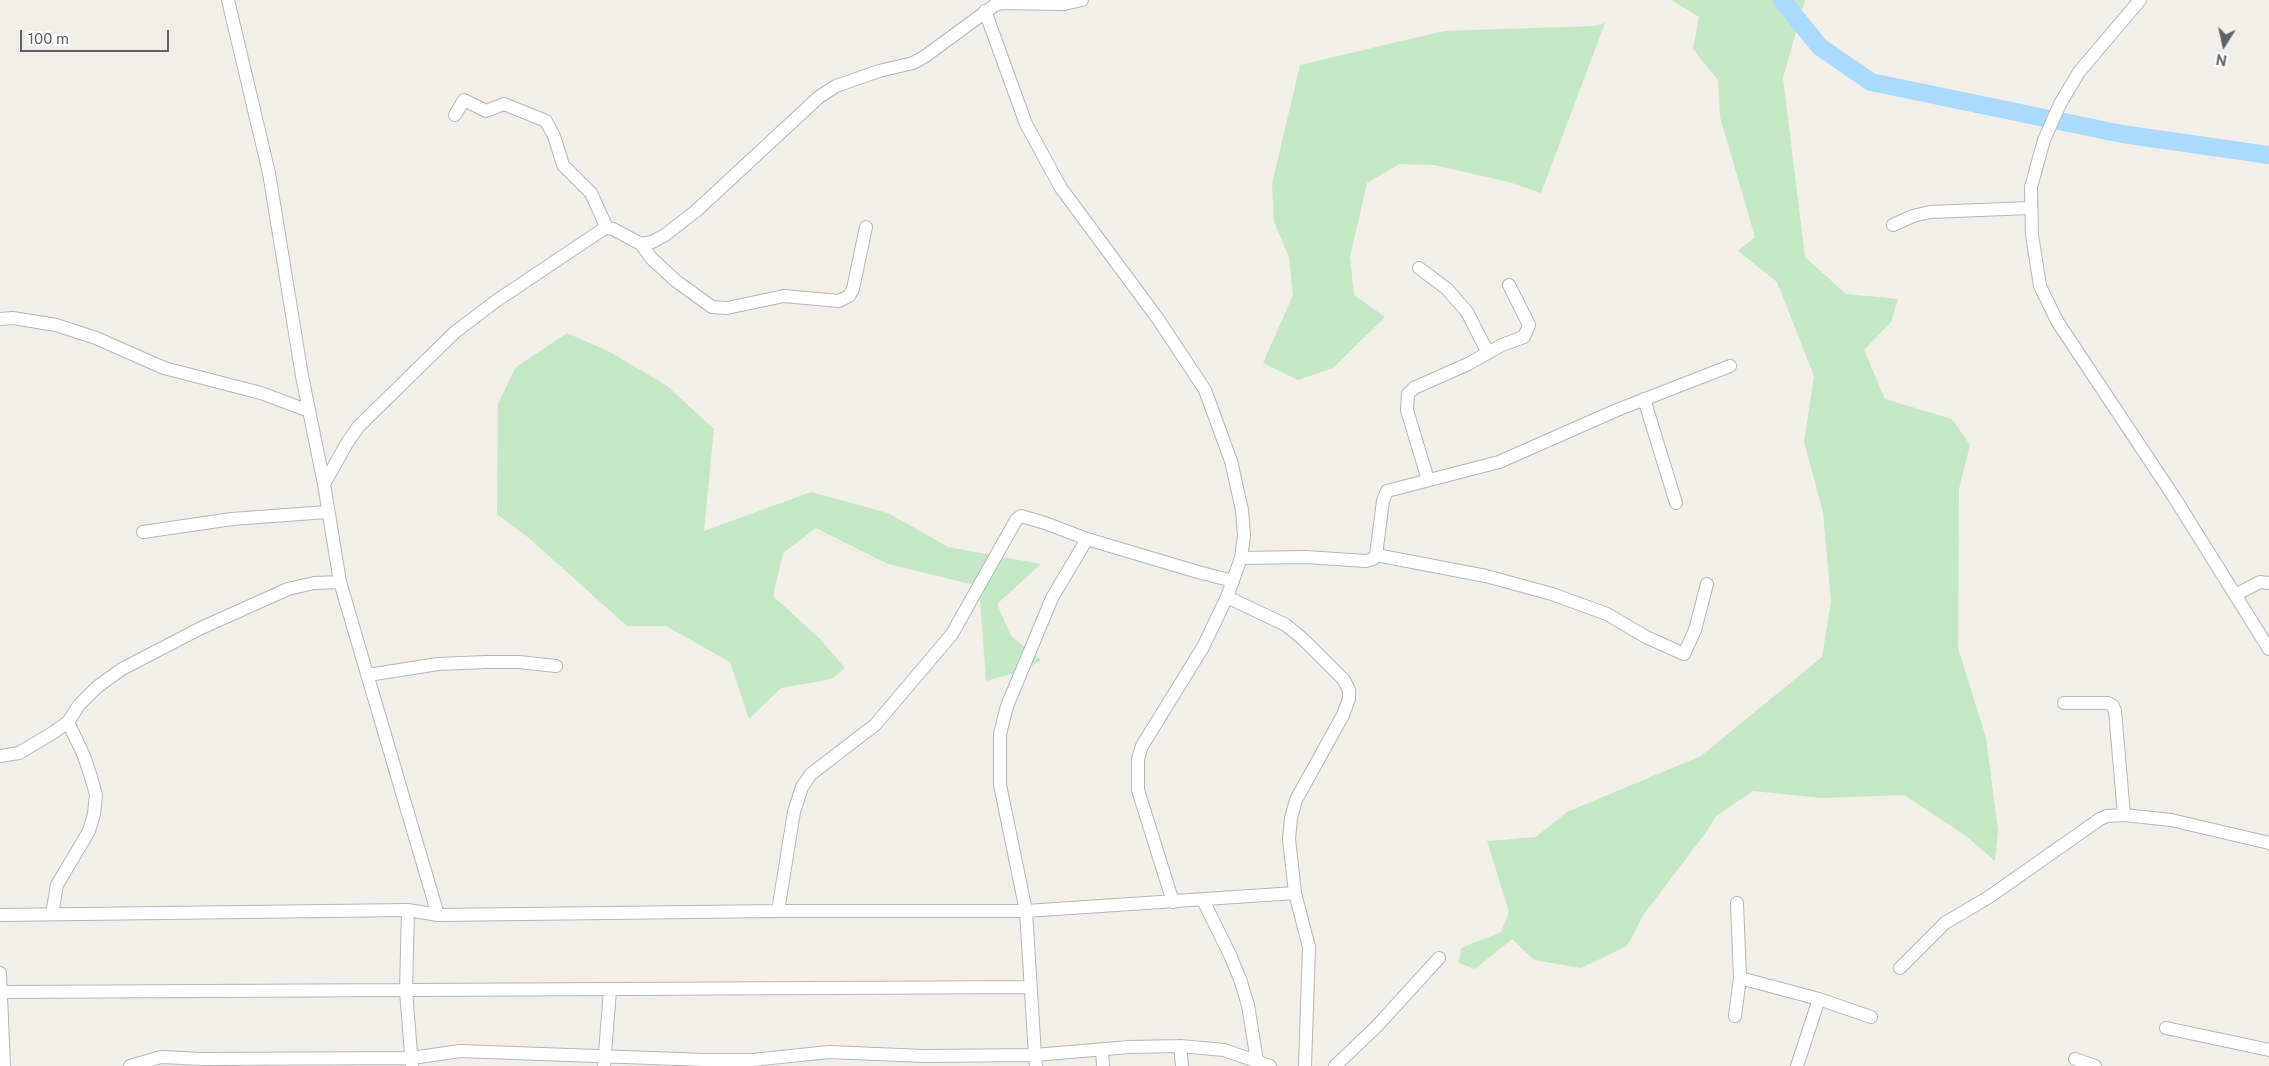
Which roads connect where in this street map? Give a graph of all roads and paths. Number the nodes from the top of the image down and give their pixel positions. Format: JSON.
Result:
{"nodes":[{"id":1,"x":228,"y":0,"type":"edge"},
{"id":2,"x":1082,"y":0,"type":"edge"},
{"id":3,"x":2140,"y":0,"type":"edge"},
{"id":4,"x":986,"y":11,"type":"junction"},
{"id":5,"x":455,"y":115,"type":"dead end"},
{"id":6,"x":2030,"y":208,"type":"junction"},
{"id":7,"x":1892,"y":225,"type":"dead end"},
{"id":8,"x":866,"y":227,"type":"dead end"},
{"id":9,"x":607,"y":228,"type":"junction"},
{"id":10,"x":641,"y":244,"type":"junction"},
{"id":11,"x":1419,"y":268,"type":"dead end"},
{"id":12,"x":1508,"y":285,"type":"dead end"},
{"id":13,"x":0,"y":319,"type":"edge"},
{"id":14,"x":1488,"y":353,"type":"junction"},
{"id":15,"x":1730,"y":366,"type":"dead end"},
{"id":16,"x":1644,"y":399,"type":"junction"},
{"id":17,"x":309,"y":411,"type":"junction"},
{"id":18,"x":1428,"y":480,"type":"junction"},
{"id":19,"x":324,"y":484,"type":"junction"},
{"id":20,"x":1676,"y":503,"type":"dead end"},
{"id":21,"x":327,"y":512,"type":"junction"},
{"id":22,"x":143,"y":532,"type":"dead end"},
{"id":23,"x":1087,"y":539,"type":"junction"},
{"id":24,"x":1376,"y":556,"type":"junction"},
{"id":25,"x":1241,"y":558,"type":"junction"},
{"id":26,"x":1233,"y":581,"type":"junction"},
{"id":27,"x":340,"y":582,"type":"junction"},
{"id":28,"x":2269,"y":583,"type":"edge"},
{"id":29,"x":1707,"y":584,"type":"dead end"},
{"id":30,"x":2235,"y":595,"type":"junction"},
{"id":31,"x":1228,"y":597,"type":"junction"},
{"id":32,"x":2269,"y":649,"type":"edge"},
{"id":33,"x":556,"y":666,"type":"dead end"},
{"id":34,"x":368,"y":674,"type":"junction"},
{"id":35,"x":2064,"y":703,"type":"dead end"},
{"id":36,"x":68,"y":722,"type":"junction"},
{"id":37,"x":0,"y":756,"type":"edge"},
{"id":38,"x":2124,"y":815,"type":"junction"},
{"id":39,"x":2269,"y":843,"type":"edge"},
{"id":40,"x":1294,"y":893,"type":"junction"},
{"id":41,"x":1203,"y":900,"type":"junction"},
{"id":42,"x":1173,"y":902,"type":"junction"},
{"id":43,"x":1737,"y":902,"type":"dead end"},
{"id":44,"x":408,"y":910,"type":"junction"},
{"id":45,"x":778,"y":910,"type":"junction"},
{"id":46,"x":1026,"y":912,"type":"junction"},
{"id":47,"x":52,"y":914,"type":"junction"},
{"id":48,"x":438,"y":915,"type":"junction"},
{"id":49,"x":0,"y":916,"type":"edge"},
{"id":50,"x":1439,"y":958,"type":"dead end"},
{"id":51,"x":1900,"y":968,"type":"dead end"},
{"id":52,"x":0,"y":973,"type":"edge"},
{"id":53,"x":1740,"y":978,"type":"junction"},
{"id":54,"x":1030,"y":988,"type":"junction"},
{"id":55,"x":610,"y":990,"type":"junction"},
{"id":56,"x":406,"y":991,"type":"junction"},
{"id":57,"x":1,"y":992,"type":"edge"},
{"id":58,"x":1819,"y":999,"type":"junction"},
{"id":59,"x":1734,"y":1016,"type":"dead end"},
{"id":60,"x":1871,"y":1017,"type":"dead end"},
{"id":61,"x":2166,"y":1028,"type":"dead end"},
{"id":62,"x":1180,"y":1046,"type":"junction"},
{"id":63,"x":1102,"y":1050,"type":"junction"},
{"id":64,"x":2269,"y":1050,"type":"edge"},
{"id":65,"x":2075,"y":1059,"type":"dead end"},
{"id":66,"x":513,"y":1060,"type":"edge"},
{"id":67,"x":604,"y":1061,"type":"edge"},
{"id":68,"x":803,"y":1061,"type":"edge"},
{"id":69,"x":1035,"y":1061,"type":"edge"},
{"id":70,"x":1257,"y":1061,"type":"junction"},
{"id":71,"x":305,"y":1062,"type":"edge"},
{"id":72,"x":412,"y":1062,"type":"edge"},
{"id":73,"x":991,"y":1062,"type":"edge"},
{"id":74,"x":203,"y":1063,"type":"edge"},
{"id":75,"x":706,"y":1063,"type":"edge"},
{"id":76,"x":4,"y":1066,"type":"edge"},
{"id":77,"x":130,"y":1066,"type":"edge"},
{"id":78,"x":1104,"y":1066,"type":"edge"},
{"id":79,"x":1182,"y":1066,"type":"edge"},
{"id":80,"x":1270,"y":1066,"type":"edge"},
{"id":81,"x":1305,"y":1066,"type":"edge"},
{"id":82,"x":1334,"y":1066,"type":"edge"},
{"id":83,"x":1797,"y":1066,"type":"edge"},
{"id":84,"x":2095,"y":1066,"type":"edge"}],
"edges":[{"from":1,"to":17,"type":"street"},
{"from":2,"to":4,"type":"street"},
{"from":3,"to":6,"type":"street"},
{"from":4,"to":10,"type":"street"},
{"from":4,"to":25,"type":"street"},
{"from":5,"to":9,"type":"street"},
{"from":6,"to":7,"type":"street"},
{"from":6,"to":30,"type":"street"},
{"from":8,"to":10,"type":"street"},
{"from":9,"to":10,"type":"street"},
{"from":9,"to":19,"type":"street"},
{"from":11,"to":14,"type":"street"},
{"from":12,"to":14,"type":"street"},
{"from":13,"to":17,"type":"street"},
{"from":14,"to":18,"type":"street"},
{"from":15,"to":16,"type":"street"},
{"from":16,"to":18,"type":"street"},
{"from":16,"to":20,"type":"street"},
{"from":17,"to":19,"type":"street"},
{"from":18,"to":24,"type":"street"},
{"from":19,"to":21,"type":"street"},
{"from":21,"to":22,"type":"street"},
{"from":21,"to":27,"type":"street"},
{"from":23,"to":26,"type":"street"},
{"from":23,"to":45,"type":"street"},
{"from":23,"to":46,"type":"street"},
{"from":24,"to":25,"type":"street"},
{"from":24,"to":29,"type":"street"},
{"from":25,"to":26,"type":"street"},
{"from":26,"to":31,"type":"street"},
{"from":27,"to":34,"type":"street"},
{"from":27,"to":36,"type":"street"},
{"from":28,"to":30,"type":"street"},
{"from":30,"to":32,"type":"street"},
{"from":31,"to":40,"type":"street"},
{"from":31,"to":42,"type":"street"},
{"from":33,"to":34,"type":"street"},
{"from":34,"to":48,"type":"street"},
{"from":35,"to":38,"type":"street"},
{"from":36,"to":37,"type":"street"},
{"from":36,"to":47,"type":"street"},
{"from":38,"to":39,"type":"street"},
{"from":38,"to":51,"type":"street"},
{"from":40,"to":41,"type":"street"},
{"from":40,"to":81,"type":"street"},
{"from":41,"to":42,"type":"street"},
{"from":41,"to":70,"type":"street"},
{"from":42,"to":46,"type":"street"},
{"from":43,"to":53,"type":"street"},
{"from":44,"to":47,"type":"street"},
{"from":44,"to":48,"type":"street"},
{"from":44,"to":56,"type":"street"},
{"from":45,"to":46,"type":"street"},
{"from":45,"to":48,"type":"street"},
{"from":46,"to":54,"type":"street"},
{"from":47,"to":49,"type":"street"},
{"from":50,"to":82,"type":"street"},
{"from":52,"to":57,"type":"street"},
{"from":53,"to":58,"type":"street"},
{"from":53,"to":59,"type":"street"},
{"from":54,"to":55,"type":"street"},
{"from":54,"to":69,"type":"street"},
{"from":55,"to":56,"type":"street"},
{"from":55,"to":67,"type":"street"},
{"from":56,"to":57,"type":"street"},
{"from":56,"to":72,"type":"street"},
{"from":57,"to":76,"type":"street"},
{"from":58,"to":60,"type":"street"},
{"from":58,"to":83,"type":"street"},
{"from":61,"to":64,"type":"street"},
{"from":62,"to":63,"type":"street"},
{"from":62,"to":70,"type":"street"},
{"from":62,"to":79,"type":"street"},
{"from":63,"to":69,"type":"street"},
{"from":63,"to":78,"type":"street"},
{"from":65,"to":84,"type":"street"},
{"from":66,"to":67,"type":"street"},
{"from":66,"to":72,"type":"street"},
{"from":67,"to":75,"type":"street"},
{"from":68,"to":73,"type":"street"},
{"from":68,"to":75,"type":"street"},
{"from":69,"to":73,"type":"street"},
{"from":70,"to":80,"type":"street"},
{"from":71,"to":72,"type":"street"},
{"from":71,"to":74,"type":"street"},
{"from":74,"to":77,"type":"street"}]}
